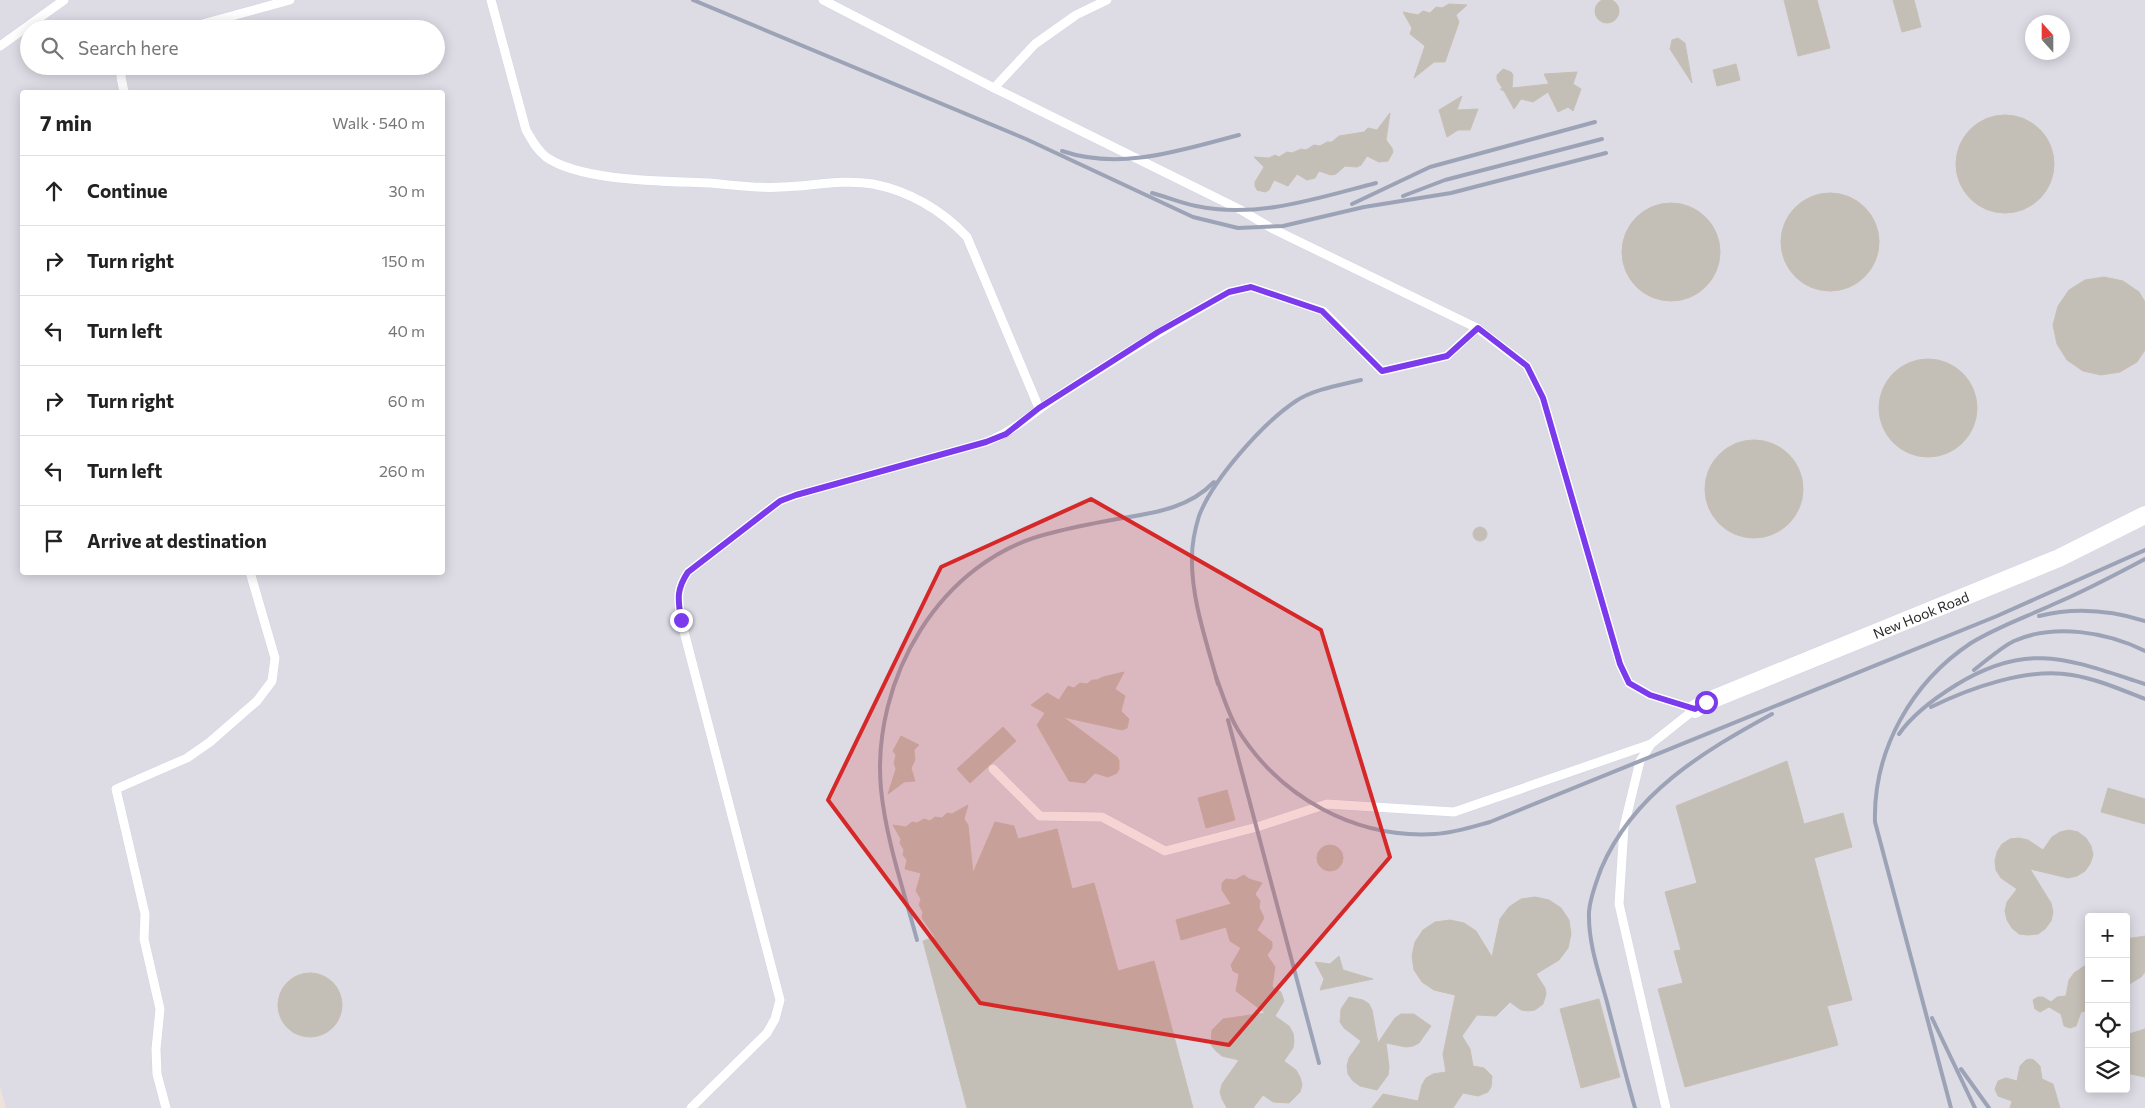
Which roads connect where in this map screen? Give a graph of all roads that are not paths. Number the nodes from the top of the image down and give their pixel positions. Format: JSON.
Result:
{"nodes":[{"id":1,"x":64,"y":0,"type":"edge"},
{"id":2,"x":290,"y":0,"type":"edge"},
{"id":3,"x":490,"y":0,"type":"edge"},
{"id":4,"x":823,"y":0,"type":"edge"},
{"id":5,"x":1106,"y":0,"type":"edge"},
{"id":6,"x":36,"y":20,"type":"edge"},
{"id":7,"x":217,"y":20,"type":"edge"},
{"id":8,"x":20,"y":32,"type":"edge"},
{"id":9,"x":0,"y":46,"type":"edge"},
{"id":10,"x":121,"y":75,"type":"edge"},
{"id":11,"x":994,"y":88,"type":"junction"},
{"id":12,"x":124,"y":90,"type":"edge"},
{"id":13,"x":1478,"y":328,"type":"junction"},
{"id":14,"x":1039,"y":408,"type":"junction"},
{"id":15,"x":2144,"y":519,"type":"edge"},
{"id":16,"x":251,"y":575,"type":"edge"},
{"id":17,"x":1695,"y":709,"type":"junction"},
{"id":18,"x":1651,"y":744,"type":"junction"},
{"id":19,"x":993,"y":769,"type":"dead end"},
{"id":20,"x":166,"y":1108,"type":"edge"},
{"id":21,"x":691,"y":1108,"type":"edge"},
{"id":22,"x":1666,"y":1108,"type":"edge"}],
"edges":[{"from":1,"to":6,"type":"lane"},
{"from":2,"to":7,"type":"lane"},
{"from":3,"to":14,"type":"lane"},
{"from":4,"to":11,"type":"lane"},
{"from":5,"to":11,"type":"lane"},
{"from":8,"to":9,"type":"lane"},
{"from":10,"to":12,"type":"lane"},
{"from":11,"to":13,"type":"lane"},
{"from":13,"to":14,"type":"lane"},
{"from":13,"to":17,"type":"lane"},
{"from":14,"to":21,"type":"lane"},
{"from":15,"to":17,"type":"street","name":"New Hook Road"},
{"from":16,"to":20,"type":"lane"},
{"from":17,"to":18,"type":"lane"},
{"from":18,"to":19,"type":"lane"},
{"from":18,"to":22,"type":"lane"}]}
